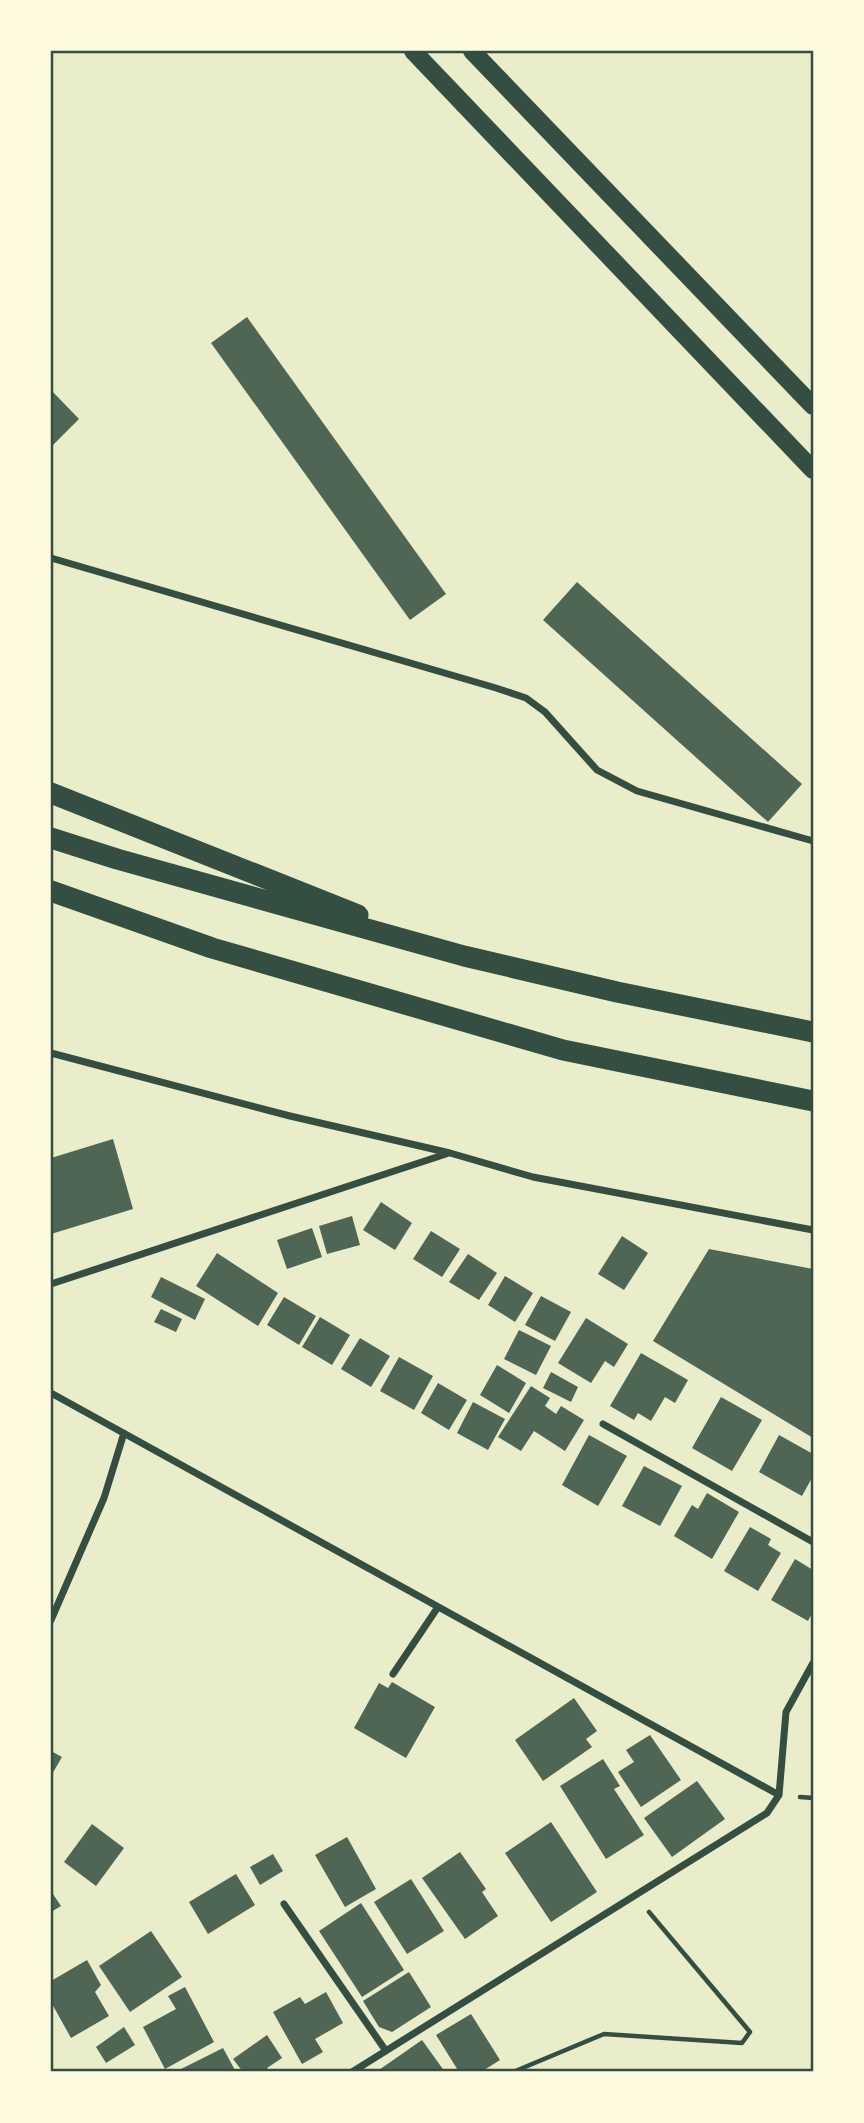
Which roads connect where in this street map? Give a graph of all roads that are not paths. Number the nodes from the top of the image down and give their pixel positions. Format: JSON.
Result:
{"nodes":[{"id":1,"x":413,"y":51,"type":"edge"},
{"id":2,"x":472,"y":51,"type":"edge"},
{"id":3,"x":813,"y":405,"type":"edge"},
{"id":4,"x":813,"y":470,"type":"edge"},
{"id":5,"x":51,"y":558,"type":"edge"},
{"id":6,"x":51,"y":793,"type":"edge"},
{"id":7,"x":51,"y":838,"type":"edge"},
{"id":8,"x":813,"y":841,"type":"edge"},
{"id":9,"x":51,"y":891,"type":"edge"},
{"id":10,"x":51,"y":902,"type":"edge"},
{"id":11,"x":212,"y":948,"type":"junction"},
{"id":12,"x":464,"y":956,"type":"junction"},
{"id":13,"x":813,"y":1032,"type":"edge"},
{"id":14,"x":51,"y":1053,"type":"edge"},
{"id":15,"x":813,"y":1101,"type":"edge"},
{"id":16,"x":450,"y":1153,"type":"junction"},
{"id":17,"x":813,"y":1230,"type":"edge"},
{"id":18,"x":51,"y":1284,"type":"edge"},
{"id":19,"x":51,"y":1392,"type":"edge"},
{"id":20,"x":603,"y":1424,"type":"dead end"},
{"id":21,"x":124,"y":1433,"type":"junction"},
{"id":22,"x":813,"y":1542,"type":"edge"},
{"id":23,"x":438,"y":1607,"type":"junction"},
{"id":24,"x":51,"y":1620,"type":"edge"},
{"id":25,"x":813,"y":1663,"type":"edge"},
{"id":26,"x":393,"y":1674,"type":"dead end"},
{"id":27,"x":779,"y":1796,"type":"junction"},
{"id":28,"x":284,"y":1904,"type":"dead end"},
{"id":29,"x":386,"y":2051,"type":"junction"},
{"id":30,"x":352,"y":2072,"type":"edge"}],
"edges":[{"from":1,"to":4,"type":"main road"},
{"from":2,"to":3,"type":"main road"},
{"from":5,"to":8,"type":"street"},
{"from":6,"to":12,"type":"highway"},
{"from":7,"to":12,"type":"highway"},
{"from":9,"to":11,"type":"highway"},
{"from":10,"to":11,"type":"highway"},
{"from":11,"to":15,"type":"highway"},
{"from":12,"to":13,"type":"highway"},
{"from":14,"to":16,"type":"street"},
{"from":16,"to":17,"type":"street"},
{"from":16,"to":18,"type":"street"},
{"from":19,"to":21,"type":"street"},
{"from":20,"to":22,"type":"street"},
{"from":21,"to":23,"type":"street"},
{"from":21,"to":24,"type":"street"},
{"from":23,"to":26,"type":"street"},
{"from":23,"to":27,"type":"street"},
{"from":25,"to":27,"type":"street"},
{"from":27,"to":29,"type":"street"},
{"from":28,"to":29,"type":"street"},
{"from":29,"to":30,"type":"street"}]}
